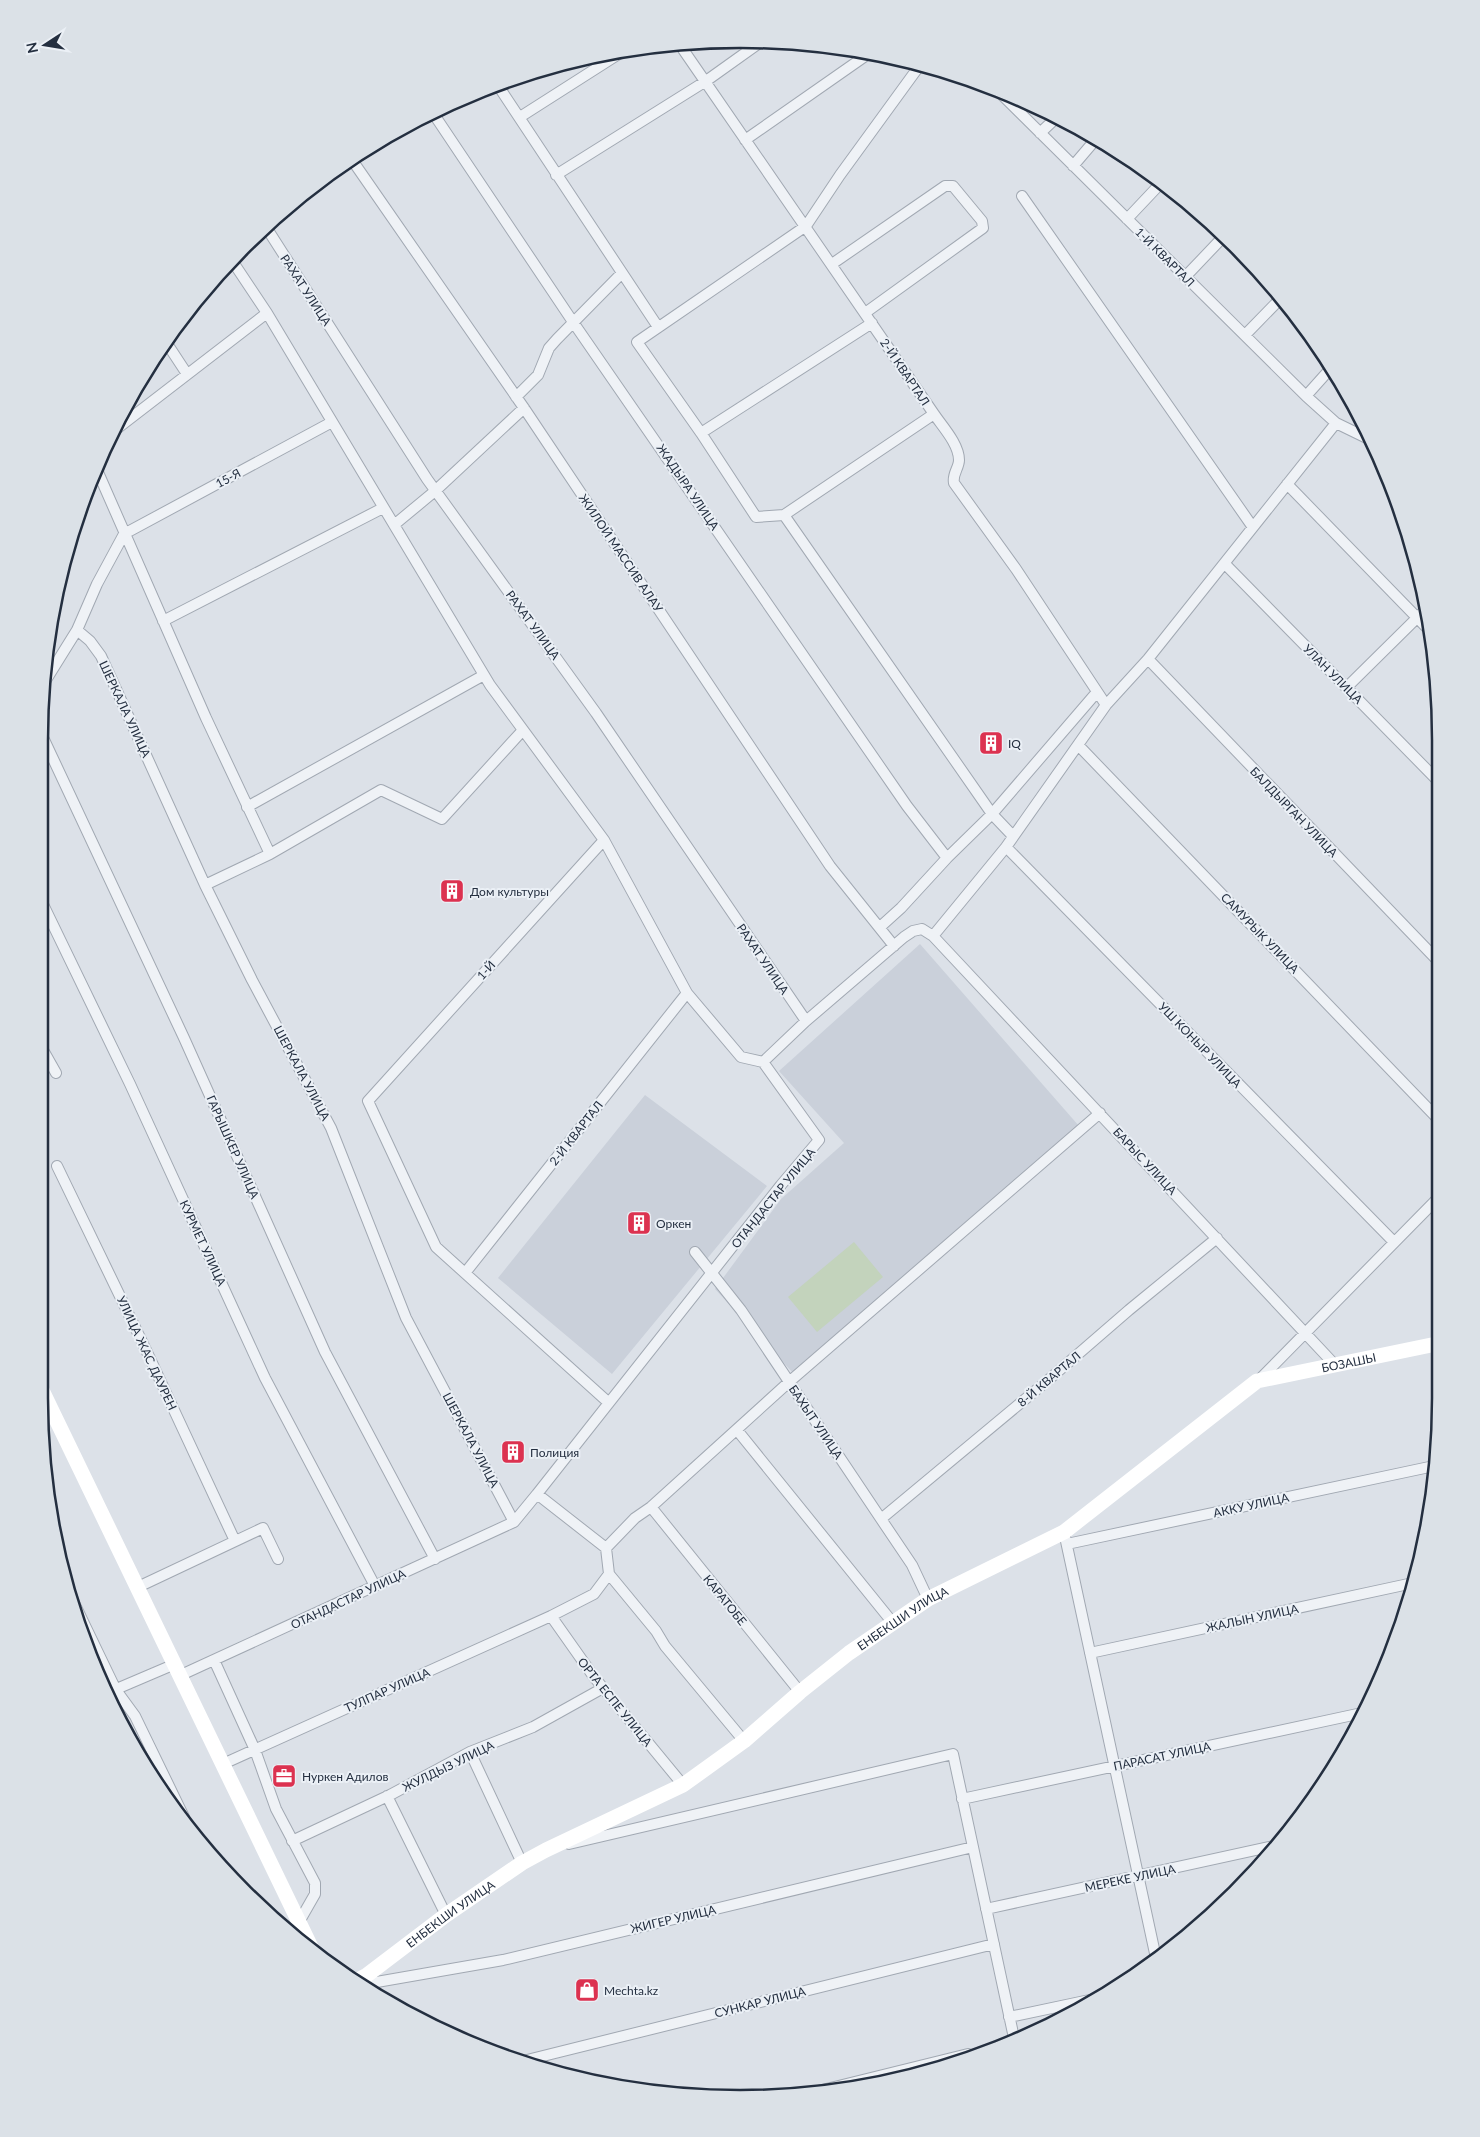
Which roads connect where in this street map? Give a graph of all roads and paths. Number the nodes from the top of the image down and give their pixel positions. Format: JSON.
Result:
{"nodes":[{"id":1,"x":752,"y":48,"type":"edge"},
{"id":2,"x":684,"y":50,"type":"edge"},
{"id":3,"x":862,"y":59,"type":"edge"},
{"id":4,"x":609,"y":60,"type":"edge"},
{"id":5,"x":916,"y":70,"type":"edge"},
{"id":6,"x":706,"y":81,"type":"junction"},
{"id":7,"x":501,"y":90,"type":"edge"},
{"id":8,"x":1010,"y":102,"type":"edge"},
{"id":9,"x":520,"y":117,"type":"junction"},
{"id":10,"x":436,"y":118,"type":"edge"},
{"id":11,"x":1052,"y":122,"type":"edge"},
{"id":12,"x":1040,"y":133,"type":"junction"},
{"id":13,"x":745,"y":140,"type":"junction"},
{"id":14,"x":1092,"y":144,"type":"edge"},
{"id":15,"x":354,"y":164,"type":"edge"},
{"id":16,"x":1073,"y":166,"type":"junction"},
{"id":17,"x":556,"y":175,"type":"junction"},
{"id":18,"x":1157,"y":188,"type":"edge"},
{"id":19,"x":1022,"y":196,"type":"dead end"},
{"id":20,"x":1127,"y":219,"type":"junction"},
{"id":21,"x":806,"y":226,"type":"junction"},
{"id":22,"x":270,"y":232,"type":"edge"},
{"id":23,"x":1220,"y":240,"type":"edge"},
{"id":24,"x":832,"y":264,"type":"junction"},
{"id":25,"x":235,"y":266,"type":"edge"},
{"id":26,"x":621,"y":274,"type":"junction"},
{"id":27,"x":1185,"y":277,"type":"junction"},
{"id":28,"x":1277,"y":303,"type":"edge"},
{"id":29,"x":267,"y":313,"type":"junction"},
{"id":30,"x":865,"y":313,"type":"junction"},
{"id":31,"x":573,"y":322,"type":"junction"},
{"id":32,"x":872,"y":323,"type":"junction"},
{"id":33,"x":658,"y":327,"type":"junction"},
{"id":34,"x":1245,"y":335,"type":"junction"},
{"id":35,"x":170,"y":347,"type":"edge"},
{"id":36,"x":1327,"y":372,"type":"edge"},
{"id":37,"x":187,"y":374,"type":"junction"},
{"id":38,"x":1306,"y":396,"type":"junction"},
{"id":39,"x":516,"y":397,"type":"junction"},
{"id":40,"x":524,"y":408,"type":"junction"},
{"id":41,"x":934,"y":414,"type":"junction"},
{"id":42,"x":125,"y":422,"type":"edge"},
{"id":43,"x":332,"y":422,"type":"junction"},
{"id":44,"x":1336,"y":423,"type":"junction"},
{"id":45,"x":701,"y":433,"type":"junction"},
{"id":46,"x":1362,"y":436,"type":"edge"},
{"id":47,"x":100,"y":476,"type":"edge"},
{"id":48,"x":1287,"y":484,"type":"junction"},
{"id":49,"x":435,"y":491,"type":"junction"},
{"id":50,"x":384,"y":508,"type":"junction"},
{"id":51,"x":784,"y":515,"type":"junction"},
{"id":52,"x":394,"y":525,"type":"junction"},
{"id":53,"x":1252,"y":526,"type":"junction"},
{"id":54,"x":124,"y":534,"type":"junction"},
{"id":55,"x":1225,"y":564,"type":"junction"},
{"id":56,"x":1421,"y":613,"type":"edge"},
{"id":57,"x":1416,"y":618,"type":"junction"},
{"id":58,"x":163,"y":622,"type":"junction"},
{"id":59,"x":1422,"y":624,"type":"edge"},
{"id":60,"x":77,"y":630,"type":"junction"},
{"id":61,"x":1148,"y":659,"type":"junction"},
{"id":62,"x":51,"y":672,"type":"edge"},
{"id":63,"x":484,"y":675,"type":"junction"},
{"id":64,"x":1347,"y":687,"type":"junction"},
{"id":65,"x":1097,"y":692,"type":"junction"},
{"id":66,"x":1106,"y":705,"type":"junction"},
{"id":67,"x":523,"y":730,"type":"junction"},
{"id":68,"x":1078,"y":745,"type":"junction"},
{"id":69,"x":48,"y":747,"type":"edge"},
{"id":70,"x":1432,"y":775,"type":"edge"},
{"id":71,"x":247,"y":806,"type":"junction"},
{"id":72,"x":992,"y":814,"type":"junction"},
{"id":73,"x":1012,"y":835,"type":"junction"},
{"id":74,"x":604,"y":840,"type":"junction"},
{"id":75,"x":1006,"y":847,"type":"junction"},
{"id":76,"x":270,"y":854,"type":"junction"},
{"id":77,"x":947,"y":858,"type":"junction"},
{"id":78,"x":205,"y":885,"type":"junction"},
{"id":79,"x":48,"y":915,"type":"edge"},
{"id":80,"x":880,"y":927,"type":"junction"},
{"id":81,"x":933,"y":936,"type":"junction"},
{"id":82,"x":894,"y":946,"type":"junction"},
{"id":83,"x":1432,"y":955,"type":"edge"},
{"id":84,"x":687,"y":993,"type":"junction"},
{"id":85,"x":806,"y":1021,"type":"junction"},
{"id":86,"x":48,"y":1058,"type":"edge"},
{"id":87,"x":763,"y":1062,"type":"junction"},
{"id":88,"x":56,"y":1072,"type":"dead end"},
{"id":89,"x":1100,"y":1113,"type":"junction"},
{"id":90,"x":1432,"y":1113,"type":"edge"},
{"id":91,"x":57,"y":1166,"type":"dead end"},
{"id":92,"x":1432,"y":1204,"type":"edge"},
{"id":93,"x":1217,"y":1238,"type":"junction"},
{"id":94,"x":1394,"y":1242,"type":"junction"},
{"id":95,"x":695,"y":1252,"type":"dead end"},
{"id":96,"x":465,"y":1273,"type":"junction"},
{"id":97,"x":712,"y":1274,"type":"junction"},
{"id":98,"x":1305,"y":1333,"type":"junction"},
{"id":99,"x":1432,"y":1345,"type":"edge"},
{"id":100,"x":1335,"y":1365,"type":"junction"},
{"id":101,"x":1257,"y":1381,"type":"junction"},
{"id":102,"x":789,"y":1382,"type":"junction"},
{"id":103,"x":48,"y":1403,"type":"edge"},
{"id":104,"x":609,"y":1403,"type":"junction"},
{"id":105,"x":737,"y":1430,"type":"junction"},
{"id":106,"x":1429,"y":1467,"type":"edge"},
{"id":107,"x":537,"y":1494,"type":"junction"},
{"id":108,"x":651,"y":1507,"type":"junction"},
{"id":109,"x":881,"y":1519,"type":"junction"},
{"id":110,"x":514,"y":1522,"type":"junction"},
{"id":111,"x":1066,"y":1538,"type":"junction"},
{"id":112,"x":235,"y":1542,"type":"junction"},
{"id":113,"x":606,"y":1548,"type":"junction"},
{"id":114,"x":278,"y":1559,"type":"dead end"},
{"id":115,"x":435,"y":1559,"type":"junction"},
{"id":116,"x":609,"y":1574,"type":"junction"},
{"id":117,"x":1407,"y":1584,"type":"edge"},
{"id":118,"x":375,"y":1586,"type":"junction"},
{"id":119,"x":138,"y":1587,"type":"junction"},
{"id":120,"x":928,"y":1599,"type":"junction"},
{"id":121,"x":551,"y":1616,"type":"junction"},
{"id":122,"x":893,"y":1623,"type":"junction"},
{"id":123,"x":1090,"y":1653,"type":"junction"},
{"id":124,"x":214,"y":1660,"type":"junction"},
{"id":125,"x":178,"y":1670,"type":"junction"},
{"id":126,"x":603,"y":1688,"type":"junction"},
{"id":127,"x":114,"y":1691,"type":"edge"},
{"id":128,"x":800,"y":1692,"type":"junction"},
{"id":129,"x":116,"y":1696,"type":"edge"},
{"id":130,"x":1355,"y":1715,"type":"edge"},
{"id":131,"x":744,"y":1741,"type":"junction"},
{"id":132,"x":255,"y":1750,"type":"junction"},
{"id":133,"x":470,"y":1752,"type":"junction"},
{"id":134,"x":224,"y":1764,"type":"junction"},
{"id":135,"x":1115,"y":1766,"type":"junction"},
{"id":136,"x":683,"y":1785,"type":"junction"},
{"id":137,"x":173,"y":1794,"type":"edge"},
{"id":138,"x":387,"y":1796,"type":"junction"},
{"id":139,"x":962,"y":1799,"type":"junction"},
{"id":140,"x":292,"y":1841,"type":"junction"},
{"id":141,"x":973,"y":1847,"type":"junction"},
{"id":142,"x":1266,"y":1848,"type":"edge"},
{"id":143,"x":546,"y":1850,"type":"junction"},
{"id":144,"x":522,"y":1863,"type":"junction"},
{"id":145,"x":1138,"y":1876,"type":"junction"},
{"id":146,"x":986,"y":1909,"type":"junction"},
{"id":147,"x":446,"y":1915,"type":"junction"},
{"id":148,"x":299,"y":1922,"type":"junction"},
{"id":149,"x":306,"y":1936,"type":"edge"},
{"id":150,"x":994,"y":1944,"type":"junction"},
{"id":151,"x":1155,"y":1951,"type":"edge"},
{"id":152,"x":364,"y":1979,"type":"edge"},
{"id":153,"x":1074,"y":2003,"type":"edge"},
{"id":154,"x":1009,"y":2017,"type":"junction"},
{"id":155,"x":1013,"y":2033,"type":"edge"},
{"id":156,"x":534,"y":2058,"type":"edge"},
{"id":157,"x":923,"y":2065,"type":"edge"},
{"id":158,"x":905,"y":2069,"type":"edge"}],
"edges":[{"from":1,"to":6,"type":"street"},
{"from":2,"to":6,"type":"street","name":"2-Й КВАРТАЛ"},
{"from":3,"to":13,"type":"street"},
{"from":4,"to":9,"type":"street"},
{"from":5,"to":21,"type":"street"},
{"from":6,"to":13,"type":"street","name":"2-Й КВАРТАЛ"},
{"from":6,"to":17,"type":"street"},
{"from":7,"to":9,"type":"street"},
{"from":8,"to":12,"type":"street","name":"1-Й КВАРТАЛ"},
{"from":9,"to":17,"type":"street"},
{"from":10,"to":31,"type":"street","name":"ЖАДЫРА УЛИЦА"},
{"from":11,"to":12,"type":"street"},
{"from":12,"to":16,"type":"street","name":"1-Й КВАРТАЛ"},
{"from":13,"to":21,"type":"street","name":"2-Й КВАРТАЛ"},
{"from":14,"to":16,"type":"street"},
{"from":15,"to":39,"type":"street","name":"ЖИЛОЙ МАССИВ АЛАУ"},
{"from":16,"to":20,"type":"street","name":"1-Й КВАРТАЛ"},
{"from":17,"to":26,"type":"street"},
{"from":18,"to":20,"type":"street"},
{"from":19,"to":53,"type":"street"},
{"from":20,"to":27,"type":"street","name":"1-Й КВАРТАЛ"},
{"from":21,"to":24,"type":"street","name":"2-Й КВАРТАЛ"},
{"from":21,"to":33,"type":"street"},
{"from":22,"to":49,"type":"street","name":"РАХАТ УЛИЦА"},
{"from":23,"to":27,"type":"street"},
{"from":24,"to":30,"type":"street","name":"2-Й КВАРТАЛ"},
{"from":24,"to":30,"type":"street"},
{"from":25,"to":29,"type":"street"},
{"from":26,"to":31,"type":"street"},
{"from":26,"to":33,"type":"street"},
{"from":27,"to":34,"type":"street","name":"1-Й КВАРТАЛ"},
{"from":28,"to":34,"type":"street"},
{"from":29,"to":37,"type":"street"},
{"from":29,"to":43,"type":"street"},
{"from":30,"to":32,"type":"street","name":"2-Й КВАРТАЛ"},
{"from":31,"to":39,"type":"street"},
{"from":31,"to":77,"type":"street","name":"ЖАДЫРА УЛИЦА"},
{"from":32,"to":41,"type":"street","name":"2-Й КВАРТАЛ"},
{"from":32,"to":45,"type":"street"},
{"from":33,"to":45,"type":"street"},
{"from":34,"to":38,"type":"street","name":"1-Й КВАРТАЛ"},
{"from":35,"to":37,"type":"street"},
{"from":36,"to":38,"type":"street"},
{"from":37,"to":42,"type":"street"},
{"from":38,"to":44,"type":"street","name":"1-Й КВАРТАЛ"},
{"from":39,"to":40,"type":"street","name":"ЖИЛОЙ МАССИВ АЛАУ"},
{"from":40,"to":49,"type":"street"},
{"from":40,"to":80,"type":"street","name":"ЖИЛОЙ МАССИВ АЛАУ"},
{"from":41,"to":51,"type":"street"},
{"from":41,"to":65,"type":"street","name":"2-Й КВАРТАЛ"},
{"from":43,"to":50,"type":"street"},
{"from":43,"to":54,"type":"street","name":"15-Я"},
{"from":44,"to":46,"type":"street","name":"1-Й КВАРТАЛ"},
{"from":44,"to":48,"type":"street"},
{"from":45,"to":51,"type":"street"},
{"from":47,"to":54,"type":"street"},
{"from":48,"to":53,"type":"street"},
{"from":48,"to":57,"type":"street"},
{"from":49,"to":52,"type":"street"},
{"from":49,"to":85,"type":"street","name":"РАХАТ УЛИЦА"},
{"from":50,"to":52,"type":"street"},
{"from":50,"to":58,"type":"street"},
{"from":51,"to":72,"type":"street"},
{"from":52,"to":63,"type":"street"},
{"from":53,"to":55,"type":"street"},
{"from":54,"to":58,"type":"street"},
{"from":54,"to":60,"type":"street"},
{"from":55,"to":61,"type":"street"},
{"from":55,"to":64,"type":"street","name":"УЛАН УЛИЦА"},
{"from":56,"to":57,"type":"street"},
{"from":57,"to":59,"type":"street"},
{"from":57,"to":64,"type":"street"},
{"from":58,"to":71,"type":"street"},
{"from":60,"to":62,"type":"street"},
{"from":60,"to":78,"type":"street","name":"ШЕРКАЛА УЛИЦА"},
{"from":61,"to":66,"type":"street"},
{"from":61,"to":83,"type":"street","name":"БАЛДЫРГАН УЛИЦА"},
{"from":63,"to":67,"type":"street"},
{"from":63,"to":71,"type":"street"},
{"from":64,"to":70,"type":"street","name":"УЛАН УЛИЦА"},
{"from":65,"to":66,"type":"street","name":"2-Й КВАРТАЛ"},
{"from":65,"to":72,"type":"street"},
{"from":66,"to":68,"type":"street"},
{"from":67,"to":74,"type":"street"},
{"from":67,"to":76,"type":"street"},
{"from":68,"to":73,"type":"street"},
{"from":68,"to":90,"type":"street","name":"САМУРЫК УЛИЦА"},
{"from":69,"to":115,"type":"street","name":"ГАРЫШКЕР УЛИЦА"},
{"from":71,"to":76,"type":"street"},
{"from":72,"to":73,"type":"street"},
{"from":72,"to":77,"type":"street"},
{"from":73,"to":75,"type":"street"},
{"from":74,"to":84,"type":"street"},
{"from":74,"to":96,"type":"street","name":"1-Й"},
{"from":75,"to":81,"type":"street"},
{"from":75,"to":94,"type":"street","name":"УШ КОНЫР УЛИЦА"},
{"from":76,"to":78,"type":"street"},
{"from":77,"to":80,"type":"street"},
{"from":78,"to":110,"type":"street","name":"ШЕРКАЛА УЛИЦА"},
{"from":79,"to":118,"type":"street","name":"КУРМЕТ УЛИЦА"},
{"from":80,"to":82,"type":"street","name":"ЖИЛОЙ МАССИВ АЛАУ"},
{"from":81,"to":82,"type":"street"},
{"from":81,"to":89,"type":"street","name":"БАРЫС УЛИЦА"},
{"from":82,"to":85,"type":"street"},
{"from":84,"to":87,"type":"street"},
{"from":84,"to":96,"type":"street","name":"2-Й КВАРТАЛ"},
{"from":85,"to":87,"type":"street"},
{"from":86,"to":88,"type":"street"},
{"from":87,"to":97,"type":"street","name":"ОТАНДАСТАР УЛИЦА"},
{"from":89,"to":93,"type":"street","name":"БАРЫС УЛИЦА"},
{"from":89,"to":102,"type":"street"},
{"from":91,"to":112,"type":"street","name":"УЛИЦА ЖАС ДАУРЕН"},
{"from":92,"to":94,"type":"street"},
{"from":93,"to":98,"type":"street","name":"БАРЫС УЛИЦА"},
{"from":93,"to":109,"type":"street","name":"8-Й КВАРТАЛ"},
{"from":94,"to":98,"type":"street"},
{"from":95,"to":97,"type":"street","name":"БАХЫТ УЛИЦА"},
{"from":96,"to":104,"type":"street"},
{"from":97,"to":102,"type":"street","name":"БАХЫТ УЛИЦА"},
{"from":97,"to":104,"type":"street","name":"ОТАНДАСТАР УЛИЦА"},
{"from":98,"to":100,"type":"street","name":"БАРЫС УЛИЦА"},
{"from":98,"to":101,"type":"street"},
{"from":99,"to":100,"type":"street","name":"БОЗАШЫ"},
{"from":100,"to":101,"type":"street","name":"БОЗАШЫ"},
{"from":101,"to":111,"type":"street","name":"ЕНБЕКШИ УЛИЦА"},
{"from":102,"to":105,"type":"street"},
{"from":102,"to":109,"type":"street","name":"БАХЫТ УЛИЦА"},
{"from":103,"to":119,"type":"street"},
{"from":104,"to":107,"type":"street","name":"ОТАНДАСТАР УЛИЦА"},
{"from":105,"to":108,"type":"street"},
{"from":105,"to":122,"type":"street"},
{"from":106,"to":111,"type":"street","name":"АККУ УЛИЦА"},
{"from":107,"to":110,"type":"street","name":"ОТАНДАСТАР УЛИЦА"},
{"from":107,"to":113,"type":"street"},
{"from":108,"to":113,"type":"street"},
{"from":108,"to":128,"type":"street","name":"КАРАТОБЕ"},
{"from":109,"to":120,"type":"street","name":"БАХЫТ УЛИЦА"},
{"from":110,"to":115,"type":"street","name":"ОТАНДАСТАР УЛИЦА"},
{"from":111,"to":120,"type":"street","name":"ЕНБЕКШИ УЛИЦА"},
{"from":111,"to":123,"type":"street"},
{"from":112,"to":114,"type":"street"},
{"from":112,"to":119,"type":"street"},
{"from":113,"to":116,"type":"street"},
{"from":115,"to":118,"type":"street","name":"ОТАНДАСТАР УЛИЦА"},
{"from":116,"to":121,"type":"street","name":"ТУЛПАР УЛИЦА"},
{"from":116,"to":131,"type":"street"},
{"from":117,"to":123,"type":"street","name":"ЖАЛЫН УЛИЦА"},
{"from":118,"to":124,"type":"street","name":"ОТАНДАСТАР УЛИЦА"},
{"from":119,"to":125,"type":"street"},
{"from":120,"to":122,"type":"street","name":"ЕНБЕКШИ УЛИЦА"},
{"from":121,"to":126,"type":"street","name":"ОРТА ЕСПЕ УЛИЦА"},
{"from":121,"to":132,"type":"street","name":"ТУЛПАР УЛИЦА"},
{"from":122,"to":128,"type":"street","name":"ЕНБЕКШИ УЛИЦА"},
{"from":123,"to":135,"type":"street"},
{"from":124,"to":125,"type":"street","name":"ОТАНДАСТАР УЛИЦА"},
{"from":124,"to":132,"type":"street"},
{"from":125,"to":127,"type":"street","name":"ОТАНДАСТАР УЛИЦА"},
{"from":125,"to":134,"type":"street"},
{"from":126,"to":133,"type":"street","name":"ЖУЛДЫЗ УЛИЦА"},
{"from":126,"to":136,"type":"street","name":"ОРТА ЕСПЕ УЛИЦА"},
{"from":128,"to":131,"type":"street","name":"ЕНБЕКШИ УЛИЦА"},
{"from":129,"to":137,"type":"street"},
{"from":130,"to":135,"type":"street","name":"ПАРАСАТ УЛИЦА"},
{"from":131,"to":136,"type":"street","name":"ЕНБЕКШИ УЛИЦА"},
{"from":132,"to":134,"type":"street","name":"ТУЛПАР УЛИЦА"},
{"from":132,"to":140,"type":"street"},
{"from":133,"to":138,"type":"street","name":"ЖУЛДЫЗ УЛИЦА"},
{"from":133,"to":144,"type":"street"},
{"from":134,"to":148,"type":"street"},
{"from":135,"to":139,"type":"street","name":"ПАРАСАТ УЛИЦА"},
{"from":135,"to":145,"type":"street"},
{"from":136,"to":143,"type":"street","name":"ЕНБЕКШИ УЛИЦА"},
{"from":138,"to":140,"type":"street","name":"ЖУЛДЫЗ УЛИЦА"},
{"from":138,"to":147,"type":"street"},
{"from":139,"to":141,"type":"street"},
{"from":139,"to":143,"type":"street","name":"ЕНБЕКШИ УЛИЦА"},
{"from":140,"to":148,"type":"street"},
{"from":141,"to":146,"type":"street"},
{"from":141,"to":152,"type":"street","name":"ЖИГЕР УЛИЦА"},
{"from":142,"to":145,"type":"street","name":"МЕРЕКЕ УЛИЦА"},
{"from":143,"to":144,"type":"street","name":"ЕНБЕКШИ УЛИЦА"},
{"from":144,"to":147,"type":"street","name":"ЕНБЕКШИ УЛИЦА"},
{"from":145,"to":146,"type":"street","name":"МЕРЕКЕ УЛИЦА"},
{"from":145,"to":151,"type":"street"},
{"from":146,"to":150,"type":"street"},
{"from":147,"to":152,"type":"street","name":"ЕНБЕКШИ УЛИЦА"},
{"from":148,"to":149,"type":"street"},
{"from":150,"to":154,"type":"street"},
{"from":150,"to":156,"type":"street","name":"СУНКАР УЛИЦА"},
{"from":153,"to":154,"type":"street"},
{"from":154,"to":155,"type":"street"},
{"from":157,"to":158,"type":"street"}]}
